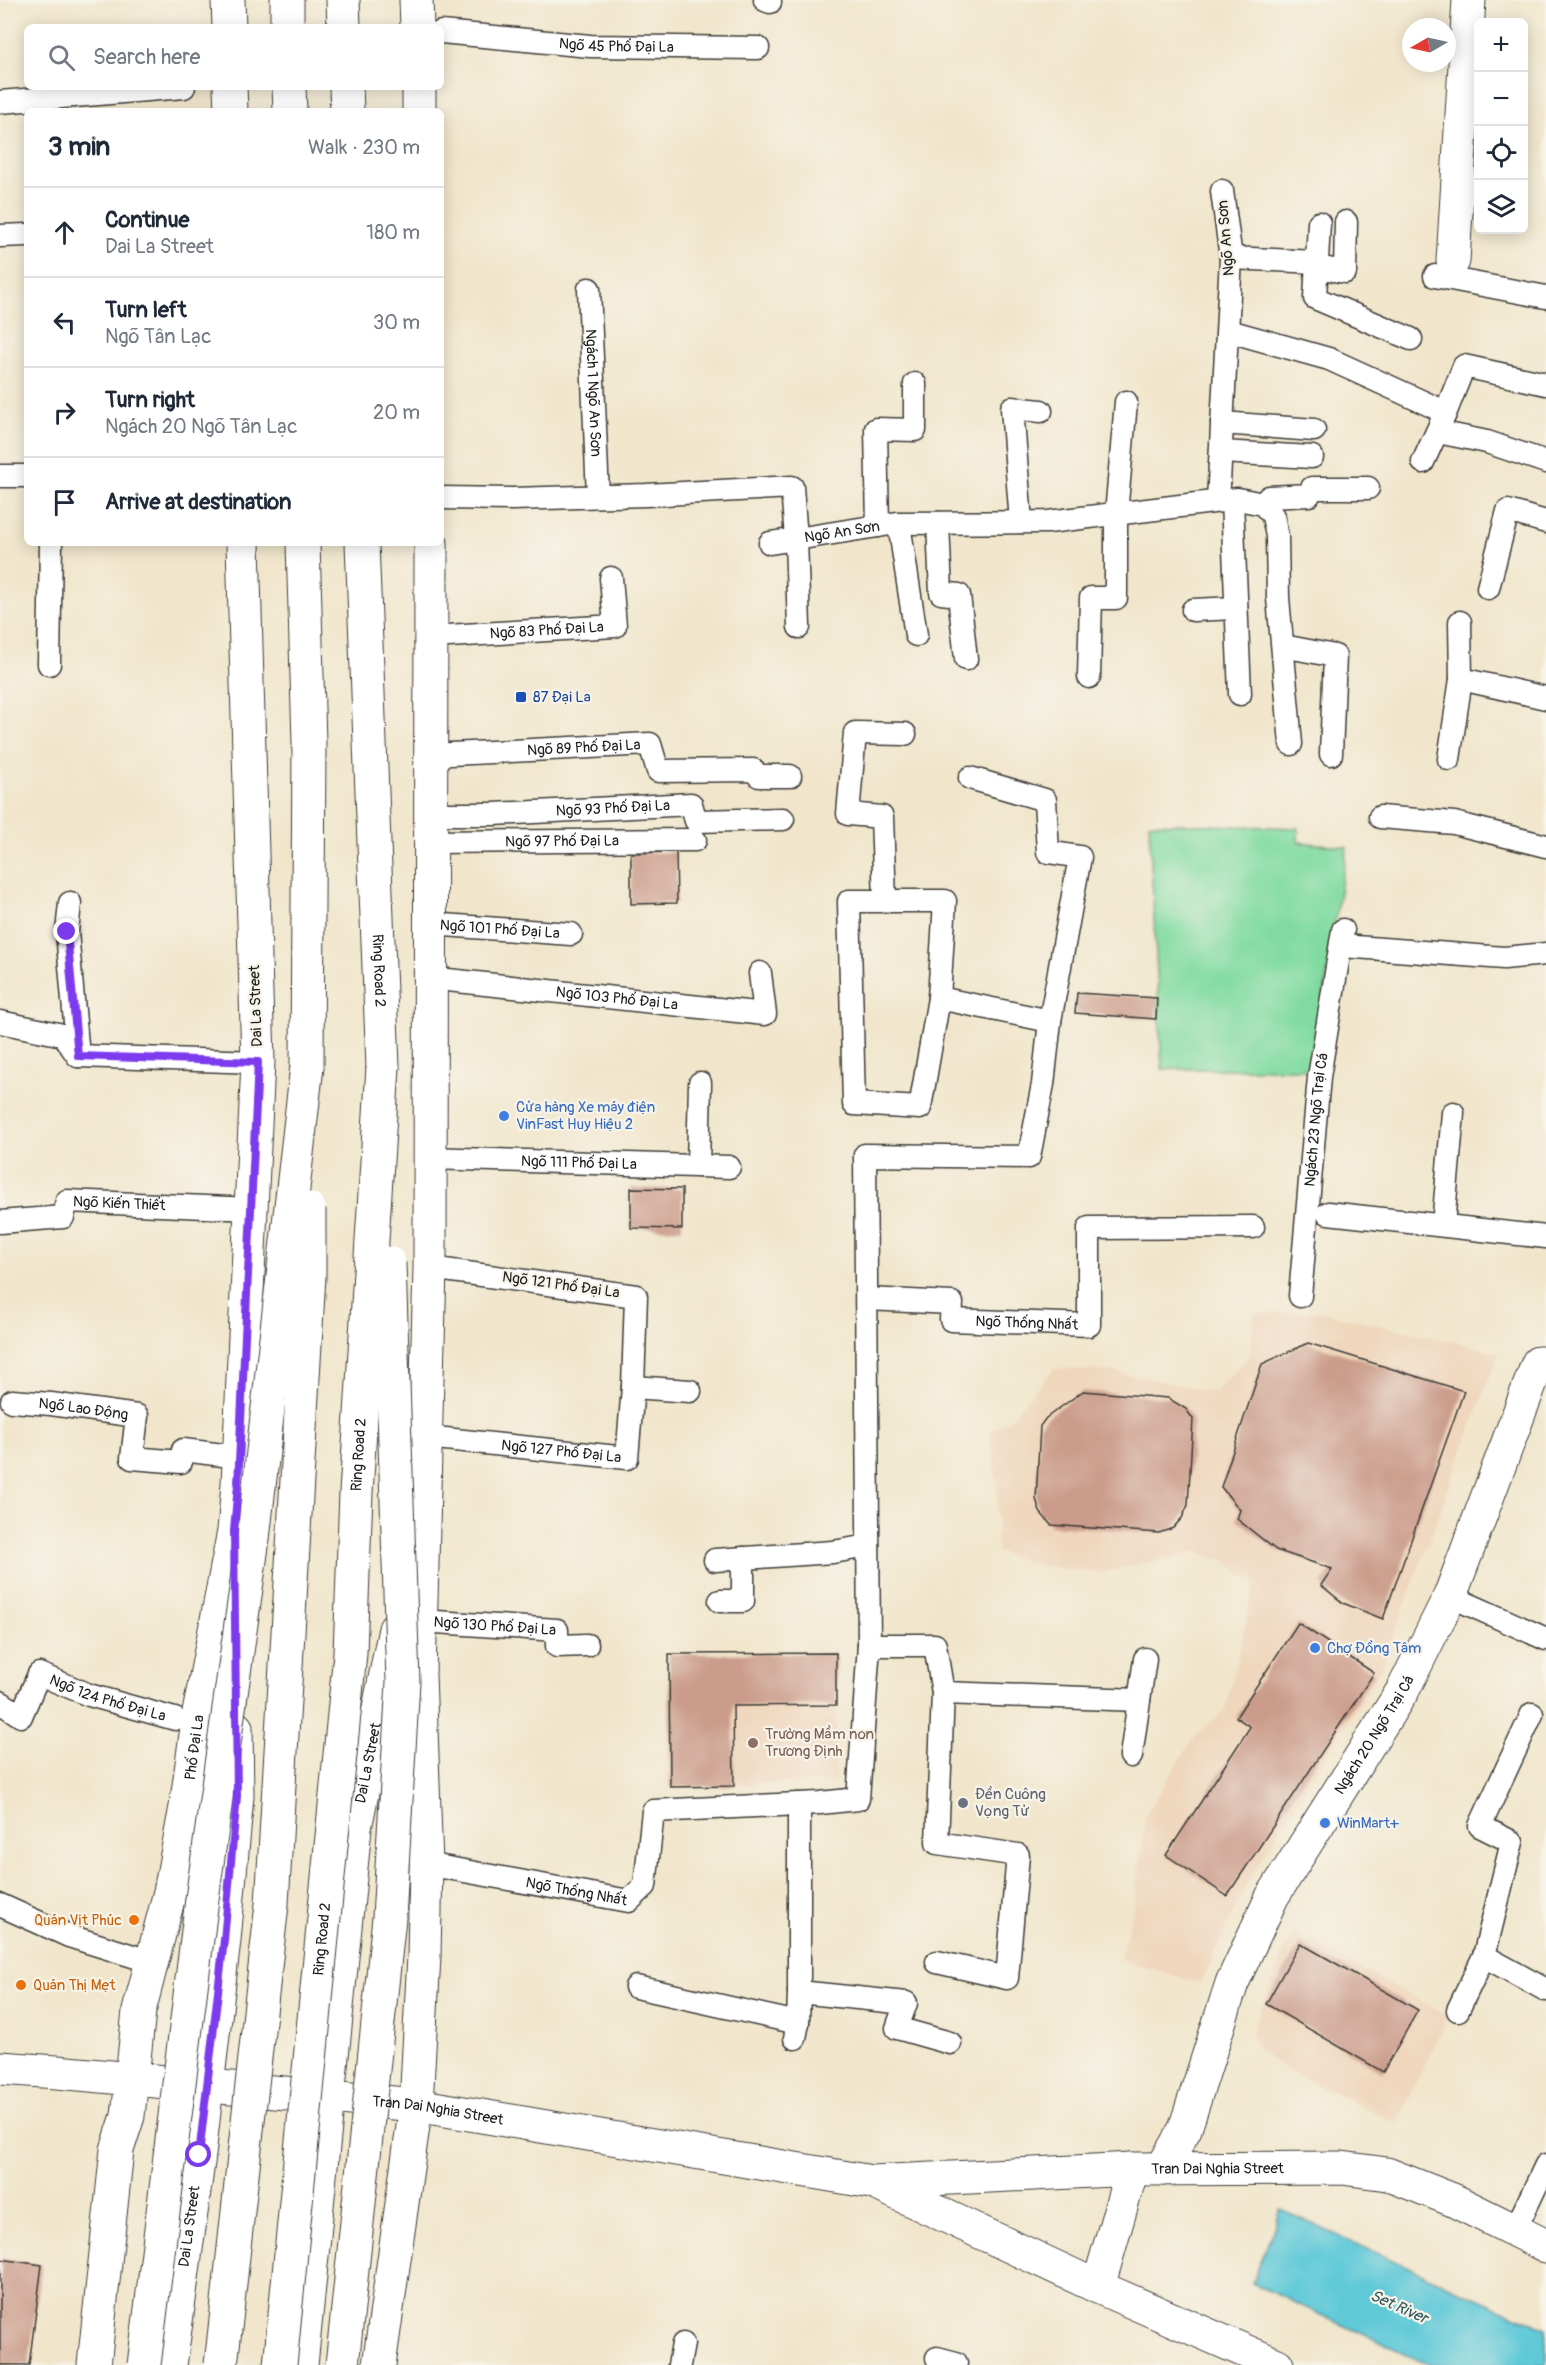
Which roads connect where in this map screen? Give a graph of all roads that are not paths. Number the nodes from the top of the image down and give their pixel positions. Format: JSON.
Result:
{"nodes":[{"id":1,"x":228,"y":0,"type":"edge"},
{"id":2,"x":287,"y":0,"type":"edge"},
{"id":3,"x":344,"y":0,"type":"edge"},
{"id":4,"x":416,"y":0,"type":"edge"},
{"id":5,"x":1469,"y":0,"type":"edge"},
{"id":6,"x":229,"y":24,"type":"edge"},
{"id":7,"x":287,"y":24,"type":"edge"},
{"id":8,"x":344,"y":24,"type":"edge"},
{"id":9,"x":417,"y":24,"type":"edge"},
{"id":10,"x":444,"y":32,"type":"edge"},
{"id":11,"x":758,"y":48,"type":"dead end"},
{"id":12,"x":147,"y":90,"type":"edge"},
{"id":13,"x":230,"y":90,"type":"edge"},
{"id":14,"x":289,"y":90,"type":"edge"},
{"id":15,"x":346,"y":90,"type":"edge"},
{"id":16,"x":418,"y":90,"type":"edge"},
{"id":17,"x":0,"y":102,"type":"edge"},
{"id":18,"x":231,"y":108,"type":"edge"},
{"id":19,"x":290,"y":108,"type":"edge"},
{"id":20,"x":347,"y":108,"type":"edge"},
{"id":21,"x":419,"y":108,"type":"edge"},
{"id":22,"x":1222,"y":191,"type":"dead end"},
{"id":23,"x":1346,"y":222,"type":"dead end"},
{"id":24,"x":1318,"y":223,"type":"dead end"},
{"id":25,"x":24,"y":235,"type":"edge"},
{"id":26,"x":0,"y":236,"type":"edge"},
{"id":27,"x":1231,"y":258,"type":"junction"},
{"id":28,"x":1317,"y":265,"type":"junction"},
{"id":29,"x":1444,"y":268,"type":"joint"},
{"id":30,"x":590,"y":289,"type":"dead end"},
{"id":31,"x":1546,"y":297,"type":"edge"},
{"id":32,"x":1229,"y":331,"type":"junction"},
{"id":33,"x":1411,"y":339,"type":"dead end"},
{"id":34,"x":915,"y":384,"type":"dead end"},
{"id":35,"x":1546,"y":384,"type":"edge"},
{"id":36,"x":1126,"y":402,"type":"dead end"},
{"id":37,"x":1041,"y":411,"type":"dead end"},
{"id":38,"x":1222,"y":423,"type":"junction"},
{"id":39,"x":1441,"y":423,"type":"junction"},
{"id":40,"x":1314,"y":430,"type":"dead end"},
{"id":41,"x":1221,"y":452,"type":"junction"},
{"id":42,"x":1312,"y":457,"type":"dead end"},
{"id":43,"x":1423,"y":462,"type":"dead end"},
{"id":44,"x":1546,"y":462,"type":"edge"},
{"id":45,"x":24,"y":476,"type":"edge"},
{"id":46,"x":0,"y":477,"type":"edge"},
{"id":47,"x":1368,"y":488,"type":"dead end"},
{"id":48,"x":598,"y":496,"type":"junction"},
{"id":49,"x":444,"y":498,"type":"edge"},
{"id":50,"x":1225,"y":501,"type":"junction"},
{"id":51,"x":1263,"y":504,"type":"junction"},
{"id":52,"x":1116,"y":514,"type":"junction"},
{"id":53,"x":1021,"y":522,"type":"junction"},
{"id":54,"x":1546,"y":522,"type":"edge"},
{"id":55,"x":938,"y":523,"type":"junction"},
{"id":56,"x":889,"y":525,"type":"junction"},
{"id":57,"x":796,"y":539,"type":"junction"},
{"id":58,"x":770,"y":543,"type":"dead end"},
{"id":59,"x":51,"y":546,"type":"edge"},
{"id":60,"x":243,"y":546,"type":"edge"},
{"id":61,"x":303,"y":546,"type":"edge"},
{"id":62,"x":363,"y":546,"type":"edge"},
{"id":63,"x":431,"y":546,"type":"edge"},
{"id":64,"x":611,"y":578,"type":"dead end"},
{"id":65,"x":1488,"y":588,"type":"dead end"},
{"id":66,"x":1236,"y":608,"type":"junction"},
{"id":67,"x":1193,"y":610,"type":"dead end"},
{"id":68,"x":1460,"y":622,"type":"dead end"},
{"id":69,"x":799,"y":627,"type":"dead end"},
{"id":70,"x":916,"y":635,"type":"dead end"},
{"id":71,"x":431,"y":637,"type":"junction"},
{"id":72,"x":1283,"y":646,"type":"junction"},
{"id":73,"x":966,"y":659,"type":"dead end"},
{"id":74,"x":49,"y":664,"type":"dead end"},
{"id":75,"x":1089,"y":677,"type":"dead end"},
{"id":76,"x":1461,"y":679,"type":"junction"},
{"id":77,"x":1240,"y":694,"type":"dead end"},
{"id":78,"x":1546,"y":698,"type":"edge"},
{"id":79,"x":905,"y":734,"type":"dead end"},
{"id":80,"x":1291,"y":744,"type":"dead end"},
{"id":81,"x":1331,"y":754,"type":"dead end"},
{"id":82,"x":430,"y":755,"type":"junction"},
{"id":83,"x":1449,"y":759,"type":"dead end"},
{"id":84,"x":790,"y":776,"type":"dead end"},
{"id":85,"x":970,"y":778,"type":"dead end"},
{"id":86,"x":1380,"y":817,"type":"dead end"},
{"id":87,"x":783,"y":819,"type":"dead end"},
{"id":88,"x":430,"y":828,"type":"junction"},
{"id":89,"x":695,"y":840,"type":"dead end"},
{"id":90,"x":1546,"y":846,"type":"edge"},
{"id":91,"x":885,"y":901,"type":"junction"},
{"id":92,"x":70,"y":903,"type":"dead end"},
{"id":93,"x":430,"y":924,"type":"junction"},
{"id":94,"x":571,"y":934,"type":"dead end"},
{"id":95,"x":1546,"y":954,"type":"edge"},
{"id":96,"x":759,"y":974,"type":"dead end"},
{"id":97,"x":429,"y":978,"type":"junction"},
{"id":98,"x":939,"y":998,"type":"junction"},
{"id":99,"x":1050,"y":1021,"type":"junction"},
{"id":100,"x":0,"y":1022,"type":"edge"},
{"id":101,"x":78,"y":1056,"type":"junction"},
{"id":102,"x":258,"y":1062,"type":"junction"},
{"id":103,"x":308,"y":1066,"type":"junction"},
{"id":104,"x":382,"y":1067,"type":"junction"},
{"id":105,"x":700,"y":1083,"type":"dead end"},
{"id":106,"x":1453,"y":1113,"type":"dead end"},
{"id":107,"x":429,"y":1158,"type":"junction"},
{"id":108,"x":698,"y":1166,"type":"junction"},
{"id":109,"x":729,"y":1167,"type":"dead end"},
{"id":110,"x":252,"y":1209,"type":"junction"},
{"id":111,"x":1328,"y":1213,"type":"dead end"},
{"id":112,"x":0,"y":1222,"type":"edge"},
{"id":113,"x":1443,"y":1225,"type":"junction"},
{"id":114,"x":1253,"y":1227,"type":"dead end"},
{"id":115,"x":1546,"y":1237,"type":"edge"},
{"id":116,"x":430,"y":1268,"type":"junction"},
{"id":117,"x":1300,"y":1296,"type":"dead end"},
{"id":118,"x":867,"y":1299,"type":"junction"},
{"id":119,"x":1546,"y":1364,"type":"edge"},
{"id":120,"x":633,"y":1387,"type":"junction"},
{"id":121,"x":690,"y":1390,"type":"dead end"},
{"id":122,"x":12,"y":1401,"type":"dead end"},
{"id":123,"x":426,"y":1437,"type":"junction"},
{"id":124,"x":239,"y":1457,"type":"junction"},
{"id":125,"x":424,"y":1486,"type":"junction"},
{"id":126,"x":234,"y":1531,"type":"junction"},
{"id":127,"x":868,"y":1546,"type":"junction"},
{"id":128,"x":743,"y":1558,"type":"junction"},
{"id":129,"x":715,"y":1560,"type":"dead end"},
{"id":130,"x":1450,"y":1596,"type":"junction"},
{"id":131,"x":720,"y":1601,"type":"dead end"},
{"id":132,"x":421,"y":1621,"type":"junction"},
{"id":133,"x":1546,"y":1639,"type":"edge"},
{"id":134,"x":587,"y":1645,"type":"dead end"},
{"id":135,"x":869,"y":1645,"type":"junction"},
{"id":136,"x":1145,"y":1659,"type":"dead end"},
{"id":137,"x":944,"y":1693,"type":"junction"},
{"id":138,"x":1139,"y":1700,"type":"junction"},
{"id":139,"x":0,"y":1702,"type":"edge"},
{"id":140,"x":1532,"y":1714,"type":"dead end"},
{"id":141,"x":175,"y":1719,"type":"dead end"},
{"id":142,"x":1131,"y":1756,"type":"dead end"},
{"id":143,"x":799,"y":1804,"type":"junction"},
{"id":144,"x":426,"y":1864,"type":"junction"},
{"id":145,"x":0,"y":1905,"type":"edge"},
{"id":146,"x":1484,"y":1956,"type":"junction"},
{"id":147,"x":152,"y":1962,"type":"junction"},
{"id":148,"x":937,"y":1962,"type":"dead end"},
{"id":149,"x":636,"y":1987,"type":"dead end"},
{"id":150,"x":1546,"y":1990,"type":"edge"},
{"id":151,"x":799,"y":1992,"type":"junction"},
{"id":152,"x":1458,"y":2010,"type":"dead end"},
{"id":153,"x":950,"y":2043,"type":"dead end"},
{"id":154,"x":0,"y":2068,"type":"edge"},
{"id":155,"x":131,"y":2079,"type":"junction"},
{"id":156,"x":205,"y":2086,"type":"junction"},
{"id":157,"x":329,"y":2097,"type":"junction"},
{"id":158,"x":416,"y":2105,"type":"junction"},
{"id":159,"x":1546,"y":2165,"type":"edge"},
{"id":160,"x":1147,"y":2169,"type":"junction"},
{"id":161,"x":873,"y":2182,"type":"junction"},
{"id":162,"x":1515,"y":2230,"type":"junction"},
{"id":163,"x":1546,"y":2246,"type":"edge"},
{"id":164,"x":1098,"y":2287,"type":"junction"},
{"id":165,"x":94,"y":2365,"type":"edge"},
{"id":166,"x":144,"y":2365,"type":"edge"},
{"id":167,"x":170,"y":2365,"type":"edge"},
{"id":168,"x":221,"y":2365,"type":"edge"},
{"id":169,"x":280,"y":2365,"type":"edge"},
{"id":170,"x":301,"y":2365,"type":"edge"},
{"id":171,"x":342,"y":2365,"type":"edge"},
{"id":172,"x":379,"y":2365,"type":"edge"},
{"id":173,"x":1277,"y":2365,"type":"edge"}],
"edges":[{"from":1,"to":6,"type":"main road"},
{"from":2,"to":7,"type":"main road"},
{"from":3,"to":8,"type":"main road"},
{"from":4,"to":9,"type":"main road"},
{"from":5,"to":29,"type":"main road"},
{"from":10,"to":11,"type":"lane","name":"Ngõ 45 Phố Đại La"},
{"from":12,"to":17,"type":"lane"},
{"from":13,"to":18,"type":"main road"},
{"from":14,"to":19,"type":"main road"},
{"from":15,"to":20,"type":"main road"},
{"from":16,"to":21,"type":"main road"},
{"from":22,"to":27,"type":"lane","name":"Ngõ An Sơn"},
{"from":23,"to":28,"type":"lane"},
{"from":24,"to":28,"type":"lane"},
{"from":25,"to":26,"type":"lane"},
{"from":27,"to":28,"type":"lane"},
{"from":27,"to":32,"type":"lane","name":"Ngõ An Sơn"},
{"from":28,"to":33,"type":"lane"},
{"from":29,"to":31,"type":"lane"},
{"from":30,"to":48,"type":"lane","name":"Ngách 1 Ngõ An Sơn"},
{"from":32,"to":38,"type":"lane","name":"Ngõ An Sơn"},
{"from":32,"to":39,"type":"lane"},
{"from":34,"to":56,"type":"lane"},
{"from":35,"to":39,"type":"lane"},
{"from":36,"to":52,"type":"lane"},
{"from":37,"to":53,"type":"lane"},
{"from":38,"to":40,"type":"lane"},
{"from":38,"to":41,"type":"lane","name":"Ngõ An Sơn"},
{"from":39,"to":43,"type":"lane"},
{"from":39,"to":44,"type":"lane"},
{"from":41,"to":42,"type":"lane"},
{"from":41,"to":50,"type":"lane","name":"Ngõ An Sơn"},
{"from":45,"to":46,"type":"lane"},
{"from":47,"to":51,"type":"lane"},
{"from":48,"to":49,"type":"lane","name":"Ngõ An Sơn"},
{"from":48,"to":57,"type":"lane","name":"Ngõ An Sơn"},
{"from":50,"to":51,"type":"lane","name":"Ngõ An Sơn"},
{"from":50,"to":52,"type":"lane","name":"Ngõ An Sơn"},
{"from":50,"to":66,"type":"lane"},
{"from":51,"to":72,"type":"lane"},
{"from":52,"to":53,"type":"lane","name":"Ngõ An Sơn"},
{"from":52,"to":75,"type":"lane"},
{"from":53,"to":55,"type":"lane","name":"Ngõ An Sơn"},
{"from":54,"to":65,"type":"lane"},
{"from":55,"to":56,"type":"lane","name":"Ngõ An Sơn"},
{"from":55,"to":73,"type":"lane"},
{"from":56,"to":57,"type":"lane","name":"Ngõ An Sơn"},
{"from":56,"to":70,"type":"lane"},
{"from":57,"to":58,"type":"lane"},
{"from":57,"to":69,"type":"lane"},
{"from":59,"to":74,"type":"lane"},
{"from":60,"to":102,"type":"main road","name":"Dai La Street"},
{"from":61,"to":103,"type":"main road"},
{"from":62,"to":104,"type":"main road","name":"Ring Road 2"},
{"from":63,"to":71,"type":"main road","name":"Dai La Street"},
{"from":64,"to":71,"type":"lane","name":"Ngõ 83 Phố Đại La"},
{"from":66,"to":67,"type":"lane"},
{"from":66,"to":77,"type":"lane"},
{"from":68,"to":76,"type":"lane"},
{"from":71,"to":82,"type":"main road","name":"Dai La Street"},
{"from":72,"to":80,"type":"lane"},
{"from":72,"to":81,"type":"lane"},
{"from":76,"to":78,"type":"lane"},
{"from":76,"to":83,"type":"lane"},
{"from":79,"to":91,"type":"lane"},
{"from":82,"to":84,"type":"lane","name":"Ngõ 89 Phố Đại La"},
{"from":82,"to":88,"type":"main road","name":"Dai La Street"},
{"from":85,"to":99,"type":"lane","name":"Ngõ Thống Nhất"},
{"from":86,"to":90,"type":"lane"},
{"from":87,"to":88,"type":"lane","name":"Ngõ 93 Phố Đại La"},
{"from":88,"to":89,"type":"lane","name":"Ngõ 97 Phố Đại La"},
{"from":88,"to":93,"type":"main road","name":"Dai La Street"},
{"from":91,"to":98,"type":"lane"},
{"from":91,"to":98,"type":"lane"},
{"from":92,"to":101,"type":"lane"},
{"from":93,"to":94,"type":"lane","name":"Ngõ 101 Phố Đại La"},
{"from":93,"to":97,"type":"main road","name":"Dai La Street"},
{"from":95,"to":117,"type":"lane","name":"Ngách 23 Ngõ Trại Cá"},
{"from":96,"to":97,"type":"lane","name":"Ngõ 103 Phố Đại La"},
{"from":97,"to":107,"type":"main road","name":"Dai La Street"},
{"from":98,"to":99,"type":"lane"},
{"from":99,"to":118,"type":"lane","name":"Ngõ Thống Nhất"},
{"from":100,"to":101,"type":"lane"},
{"from":101,"to":102,"type":"lane"},
{"from":102,"to":110,"type":"main road","name":"Dai La Street"},
{"from":103,"to":166,"type":"main road","bridge":true},
{"from":103,"to":168,"type":"main road","bridge":true},
{"from":104,"to":169,"type":"main road","name":"Ring Road 2","bridge":true},
{"from":104,"to":171,"type":"main road","bridge":true},
{"from":105,"to":108,"type":"lane"},
{"from":106,"to":113,"type":"lane"},
{"from":107,"to":108,"type":"lane","name":"Ngõ 111 Phố Đại La"},
{"from":107,"to":116,"type":"main road","name":"Dai La Street"},
{"from":108,"to":109,"type":"lane","name":"Ngõ 111 Phố Đại La"},
{"from":110,"to":112,"type":"lane","name":"Ngõ Kiến Thiết"},
{"from":110,"to":124,"type":"main road","name":"Dai La Street"},
{"from":111,"to":113,"type":"lane"},
{"from":113,"to":115,"type":"lane"},
{"from":114,"to":118,"type":"lane","name":"Ngõ Thống Nhất"},
{"from":116,"to":120,"type":"lane","name":"Ngõ 121 Phố Đại La"},
{"from":116,"to":123,"type":"main road","name":"Dai La Street"},
{"from":118,"to":127,"type":"lane","name":"Ngõ Thống Nhất"},
{"from":119,"to":130,"type":"main road","name":"Ngách 20 Ngõ Trại Cá"},
{"from":120,"to":121,"type":"lane"},
{"from":120,"to":123,"type":"lane","name":"Ngõ 127 Phố Đại La"},
{"from":122,"to":124,"type":"lane","name":"Ngõ Lao Động"},
{"from":123,"to":125,"type":"main road","name":"Dai La Street"},
{"from":124,"to":126,"type":"main road","name":"Dai La Street"},
{"from":125,"to":132,"type":"main road","name":"Dai La Street"},
{"from":125,"to":157,"type":"main road","name":"Dai La Street"},
{"from":126,"to":147,"type":"main road","name":"Phố Đại La"},
{"from":126,"to":156,"type":"main road","name":"Dai La Street"},
{"from":127,"to":128,"type":"lane"},
{"from":127,"to":135,"type":"lane","name":"Ngõ Thống Nhất"},
{"from":128,"to":129,"type":"lane"},
{"from":128,"to":131,"type":"lane"},
{"from":130,"to":133,"type":"lane"},
{"from":130,"to":160,"type":"main road","name":"Ngách 20 Ngõ Trại Cá"},
{"from":132,"to":134,"type":"lane","name":"Ngõ 130 Phố Đại La"},
{"from":132,"to":144,"type":"main road","name":"Dai La Street"},
{"from":135,"to":137,"type":"lane"},
{"from":135,"to":143,"type":"lane","name":"Ngõ Thống Nhất"},
{"from":136,"to":138,"type":"lane"},
{"from":137,"to":138,"type":"lane"},
{"from":137,"to":148,"type":"lane"},
{"from":138,"to":142,"type":"lane"},
{"from":139,"to":141,"type":"lane","name":"Ngõ 124 Phố Đại La"},
{"from":140,"to":146,"type":"lane"},
{"from":143,"to":144,"type":"lane","name":"Ngõ Thống Nhất"},
{"from":143,"to":151,"type":"lane"},
{"from":144,"to":158,"type":"main road","name":"Dai La Street"},
{"from":145,"to":147,"type":"lane"},
{"from":146,"to":150,"type":"lane"},
{"from":146,"to":152,"type":"lane"},
{"from":147,"to":155,"type":"main road"},
{"from":149,"to":151,"type":"lane"},
{"from":151,"to":153,"type":"lane"},
{"from":154,"to":155,"type":"main road","name":"Tran Dai Nghia Street"},
{"from":155,"to":156,"type":"main road","name":"Tran Dai Nghia Street"},
{"from":155,"to":165,"type":"main road"},
{"from":156,"to":157,"type":"main road","name":"Tran Dai Nghia Street"},
{"from":156,"to":167,"type":"main road","name":"Dai La Street"},
{"from":157,"to":158,"type":"main road","name":"Tran Dai Nghia Street"},
{"from":157,"to":170,"type":"main road","name":"Dai La Street"},
{"from":158,"to":161,"type":"main road","name":"Tran Dai Nghia Street"},
{"from":158,"to":172,"type":"main road","name":"Dai La Street"},
{"from":159,"to":162,"type":"lane"},
{"from":160,"to":161,"type":"main road","name":"Tran Dai Nghia Street"},
{"from":160,"to":162,"type":"main road","name":"Tran Dai Nghia Street"},
{"from":160,"to":164,"type":"main road","name":"Ngách 20 Ngõ Trại Cá"},
{"from":161,"to":164,"type":"main road","name":"Tran Dai Nghia Street"},
{"from":162,"to":163,"type":"main road","name":"Tran Dai Nghia Street"},
{"from":164,"to":173,"type":"main road","name":"Tran Dai Nghia Street"}]}
